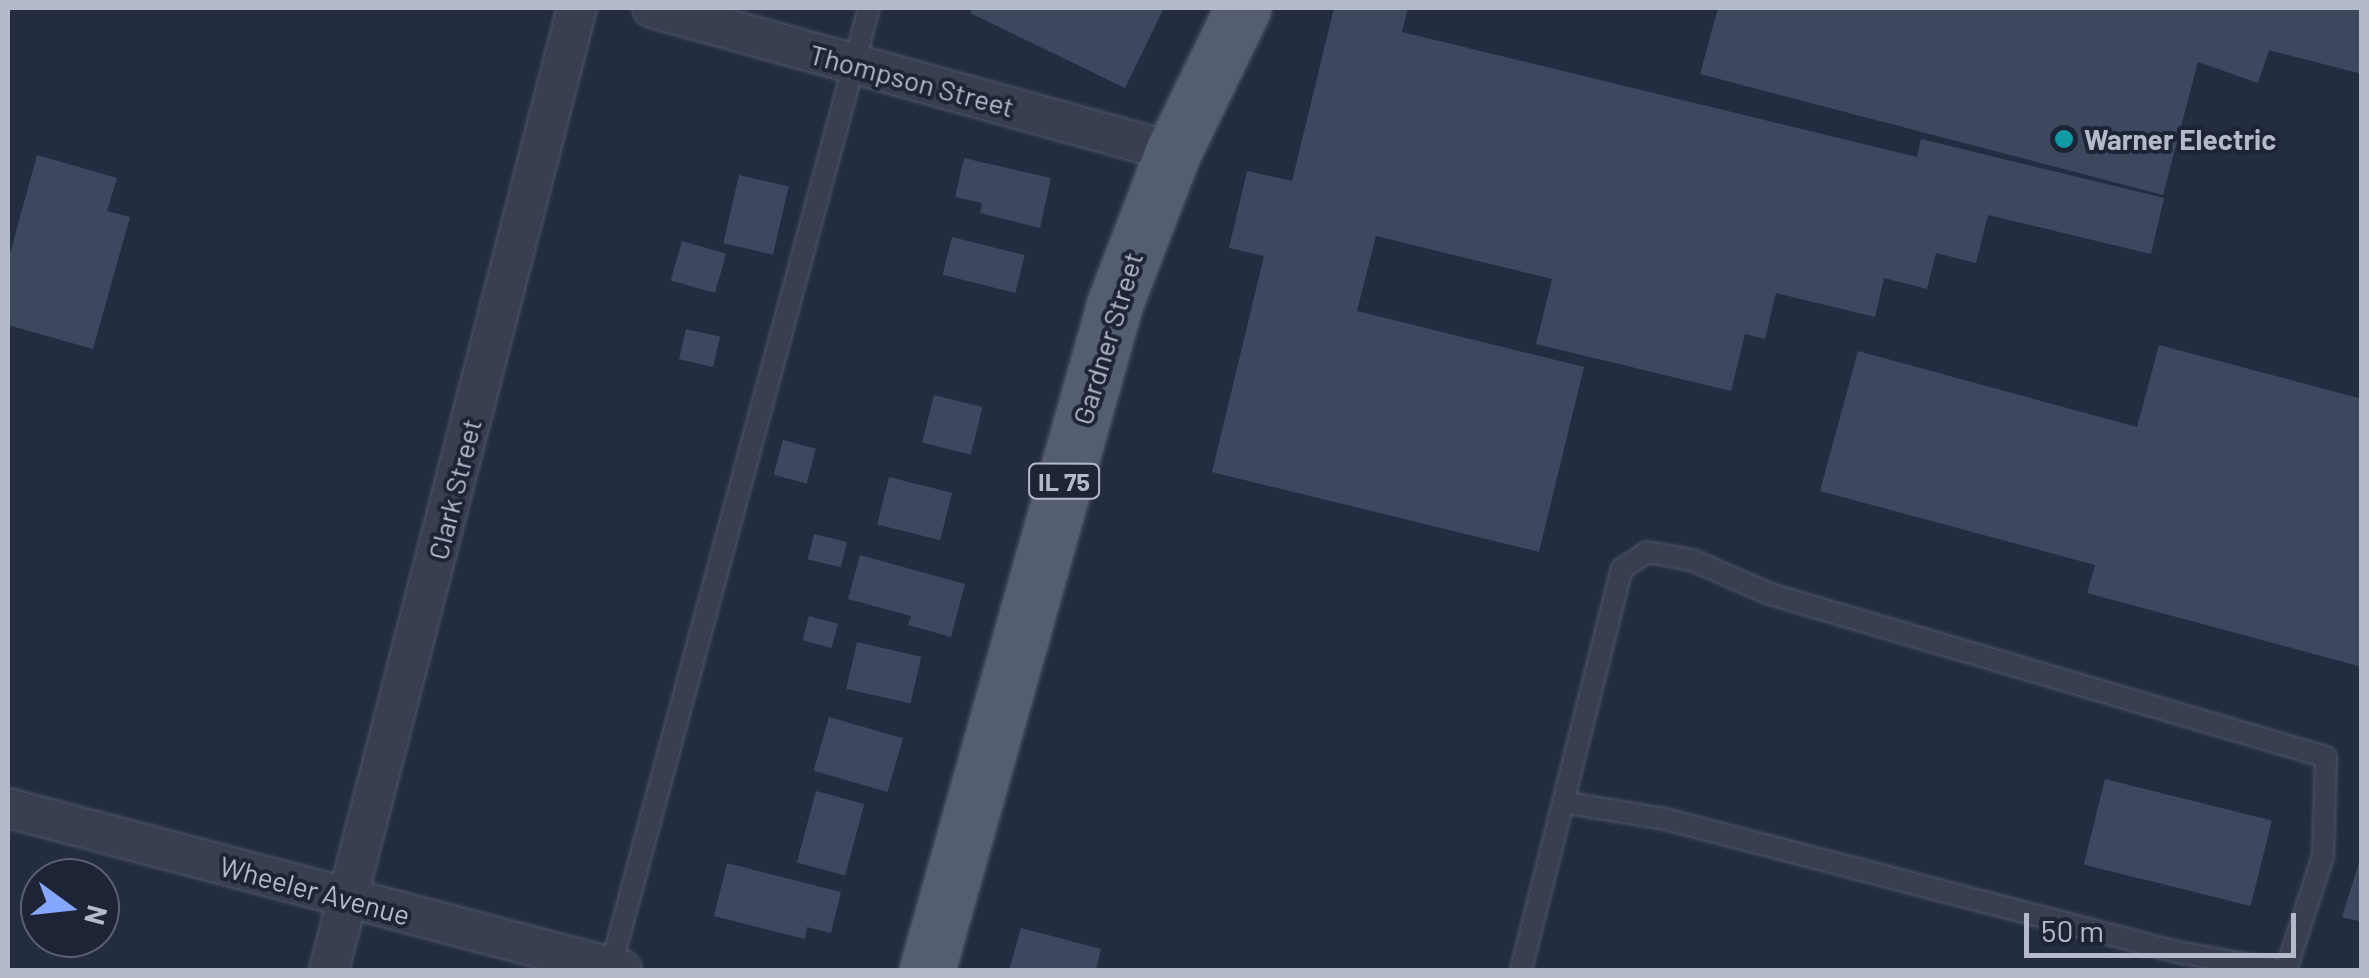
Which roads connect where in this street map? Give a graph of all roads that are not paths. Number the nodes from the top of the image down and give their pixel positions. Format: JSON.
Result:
{"nodes":[{"id":1,"x":577,"y":8,"type":"edge"},
{"id":2,"x":652,"y":8,"type":"edge"},
{"id":3,"x":869,"y":8,"type":"edge"},
{"id":4,"x":1243,"y":8,"type":"edge"},
{"id":5,"x":853,"y":64,"type":"junction"},
{"id":6,"x":1172,"y":152,"type":"junction"},
{"id":7,"x":1568,"y":803,"type":"junction"},
{"id":8,"x":8,"y":808,"type":"edge"},
{"id":9,"x":349,"y":900,"type":"junction"},
{"id":10,"x":329,"y":970,"type":"edge"},
{"id":11,"x":614,"y":970,"type":"edge"},
{"id":12,"x":927,"y":970,"type":"edge"},
{"id":13,"x":1522,"y":970,"type":"edge"},
{"id":14,"x":2283,"y":970,"type":"edge"}],
"edges":[{"from":1,"to":9,"type":"street","name":"Clark Street"},
{"from":2,"to":5,"type":"street","name":"Thompson Street"},
{"from":3,"to":5,"type":"lane"},
{"from":4,"to":6,"type":"main road","name":"Gardner Street","number":"IL 75"},
{"from":5,"to":6,"type":"street","name":"Thompson Street"},
{"from":5,"to":11,"type":"lane"},
{"from":6,"to":12,"type":"main road","name":"Gardner Street","number":"IL 75"},
{"from":7,"to":13,"type":"lane"},
{"from":7,"to":14,"type":"lane"},
{"from":7,"to":14,"type":"lane"},
{"from":8,"to":9,"type":"street","name":"Wheeler Avenue"},
{"from":9,"to":10,"type":"street","name":"Clark Street"},
{"from":9,"to":11,"type":"street","name":"Wheeler Avenue"}]}
